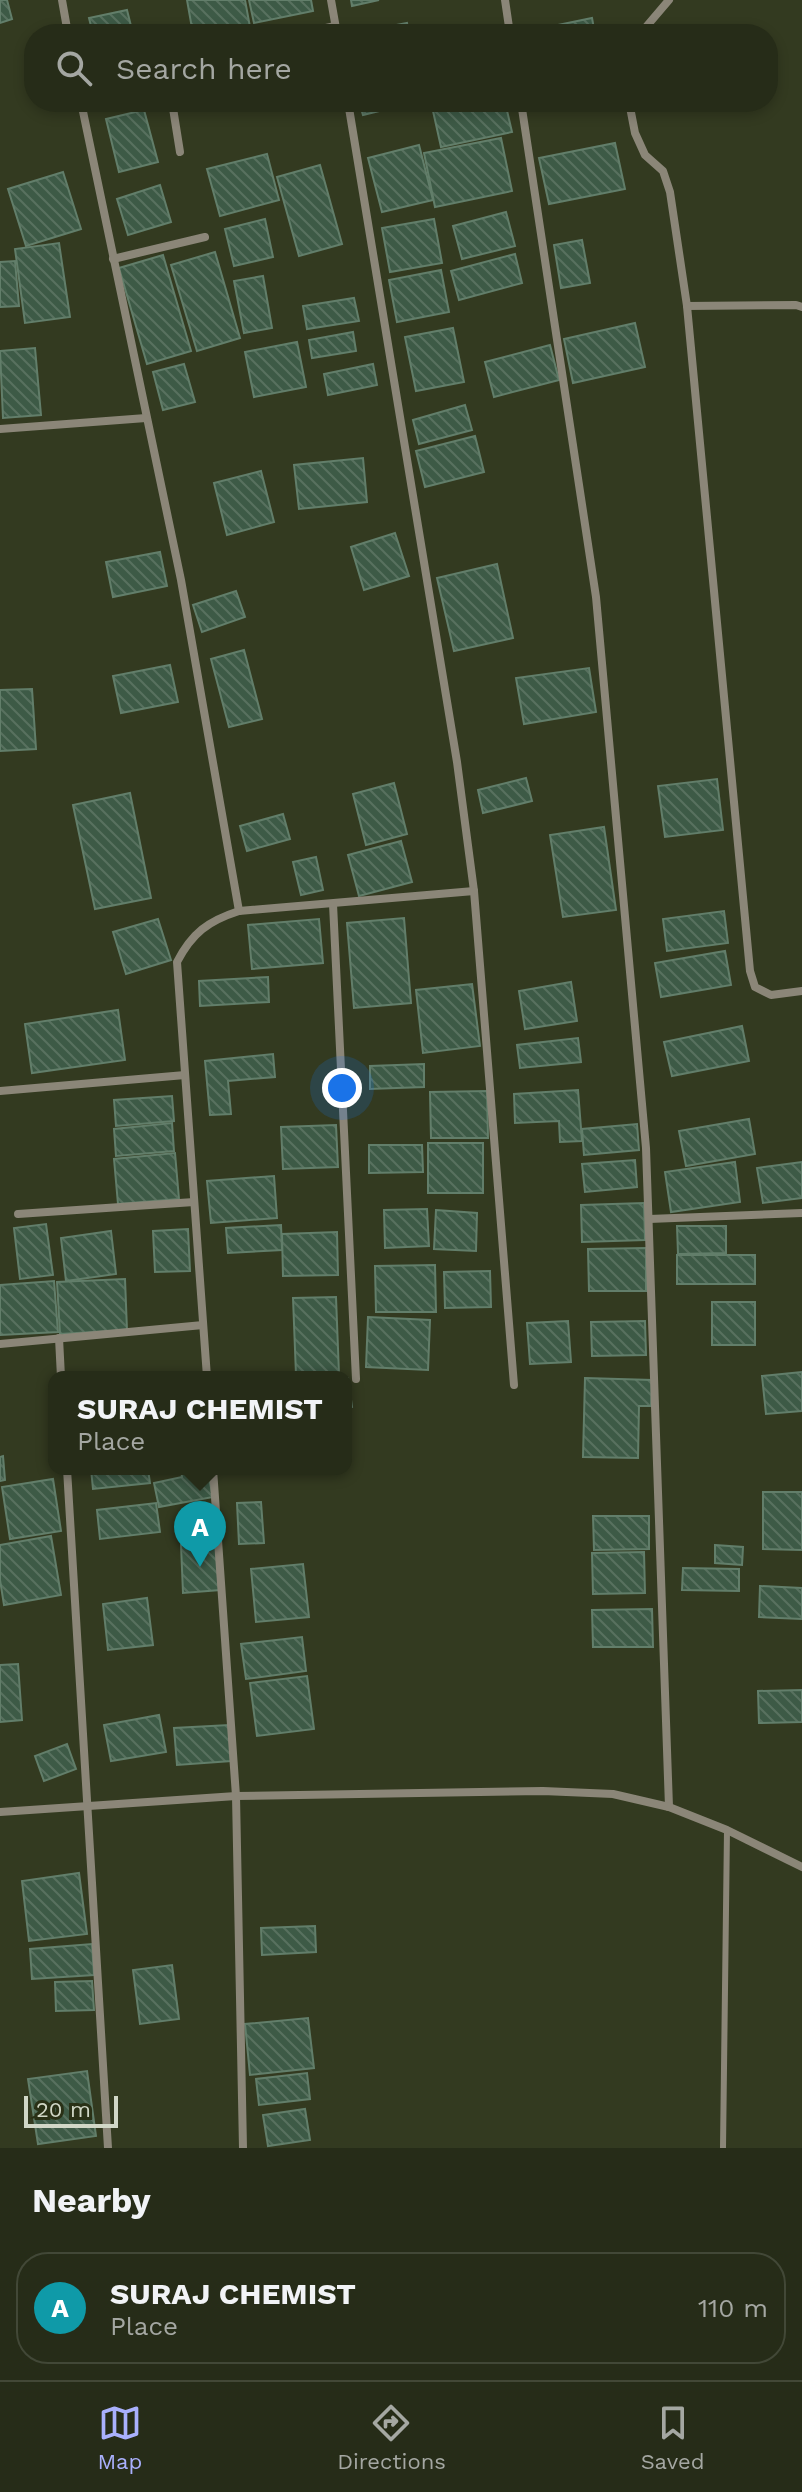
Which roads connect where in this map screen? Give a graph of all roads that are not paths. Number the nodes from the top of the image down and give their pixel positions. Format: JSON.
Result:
{"nodes":[{"id":1,"x":62,"y":0,"type":"edge"},
{"id":2,"x":331,"y":0,"type":"edge"},
{"id":3,"x":505,"y":0,"type":"edge"},
{"id":4,"x":669,"y":0,"type":"edge"},
{"id":5,"x":66,"y":24,"type":"edge"},
{"id":6,"x":335,"y":24,"type":"edge"},
{"id":7,"x":509,"y":24,"type":"edge"},
{"id":8,"x":649,"y":24,"type":"edge"},
{"id":9,"x":83,"y":112,"type":"edge"},
{"id":10,"x":174,"y":112,"type":"edge"},
{"id":11,"x":350,"y":112,"type":"edge"},
{"id":12,"x":523,"y":112,"type":"edge"},
{"id":13,"x":631,"y":112,"type":"edge"},
{"id":14,"x":180,"y":152,"type":"dead end"},
{"id":15,"x":205,"y":237,"type":"dead end"},
{"id":16,"x":113,"y":259,"type":"junction"},
{"id":17,"x":687,"y":306,"type":"junction"},
{"id":18,"x":802,"y":307,"type":"edge"},
{"id":19,"x":146,"y":418,"type":"junction"},
{"id":20,"x":0,"y":429,"type":"edge"},
{"id":21,"x":474,"y":891,"type":"junction"},
{"id":22,"x":333,"y":904,"type":"junction"},
{"id":23,"x":239,"y":911,"type":"junction"},
{"id":24,"x":802,"y":991,"type":"edge"},
{"id":25,"x":185,"y":1075,"type":"junction"},
{"id":26,"x":0,"y":1091,"type":"edge"},
{"id":27,"x":194,"y":1202,"type":"junction"},
{"id":28,"x":802,"y":1213,"type":"edge"},
{"id":29,"x":18,"y":1214,"type":"dead end"},
{"id":30,"x":649,"y":1219,"type":"junction"},
{"id":31,"x":203,"y":1325,"type":"junction"},
{"id":32,"x":59,"y":1338,"type":"junction"},
{"id":33,"x":0,"y":1344,"type":"edge"},
{"id":34,"x":61,"y":1371,"type":"edge"},
{"id":35,"x":207,"y":1371,"type":"edge"},
{"id":36,"x":356,"y":1379,"type":"dead end"},
{"id":37,"x":514,"y":1385,"type":"dead end"},
{"id":38,"x":67,"y":1475,"type":"edge"},
{"id":39,"x":213,"y":1475,"type":"edge"},
{"id":40,"x":236,"y":1796,"type":"junction"},
{"id":41,"x":87,"y":1807,"type":"junction"},
{"id":42,"x":669,"y":1807,"type":"junction"},
{"id":43,"x":0,"y":1812,"type":"edge"},
{"id":44,"x":727,"y":1830,"type":"junction"},
{"id":45,"x":802,"y":1867,"type":"edge"},
{"id":46,"x":108,"y":2148,"type":"edge"},
{"id":47,"x":243,"y":2148,"type":"edge"},
{"id":48,"x":723,"y":2148,"type":"edge"}],
"edges":[{"from":1,"to":5,"type":"street"},
{"from":2,"to":6,"type":"street"},
{"from":3,"to":7,"type":"street"},
{"from":4,"to":8,"type":"street"},
{"from":9,"to":16,"type":"street"},
{"from":10,"to":14,"type":"street"},
{"from":11,"to":21,"type":"street"},
{"from":12,"to":30,"type":"street"},
{"from":13,"to":17,"type":"street"},
{"from":15,"to":16,"type":"street"},
{"from":16,"to":19,"type":"street"},
{"from":17,"to":18,"type":"street"},
{"from":17,"to":24,"type":"street"},
{"from":19,"to":20,"type":"street"},
{"from":19,"to":23,"type":"street"},
{"from":21,"to":22,"type":"street"},
{"from":21,"to":37,"type":"street"},
{"from":22,"to":23,"type":"street"},
{"from":22,"to":36,"type":"street"},
{"from":23,"to":25,"type":"street"},
{"from":25,"to":26,"type":"street"},
{"from":25,"to":27,"type":"street"},
{"from":27,"to":29,"type":"street"},
{"from":27,"to":31,"type":"street"},
{"from":28,"to":30,"type":"street"},
{"from":30,"to":42,"type":"street"},
{"from":31,"to":32,"type":"street"},
{"from":31,"to":35,"type":"street"},
{"from":32,"to":33,"type":"street"},
{"from":32,"to":34,"type":"street"},
{"from":38,"to":41,"type":"street"},
{"from":39,"to":40,"type":"street"},
{"from":40,"to":41,"type":"street"},
{"from":40,"to":42,"type":"street"},
{"from":40,"to":47,"type":"street"},
{"from":41,"to":43,"type":"street"},
{"from":41,"to":46,"type":"street"},
{"from":42,"to":44,"type":"street"},
{"from":44,"to":45,"type":"street"},
{"from":44,"to":48,"type":"lane"}]}
